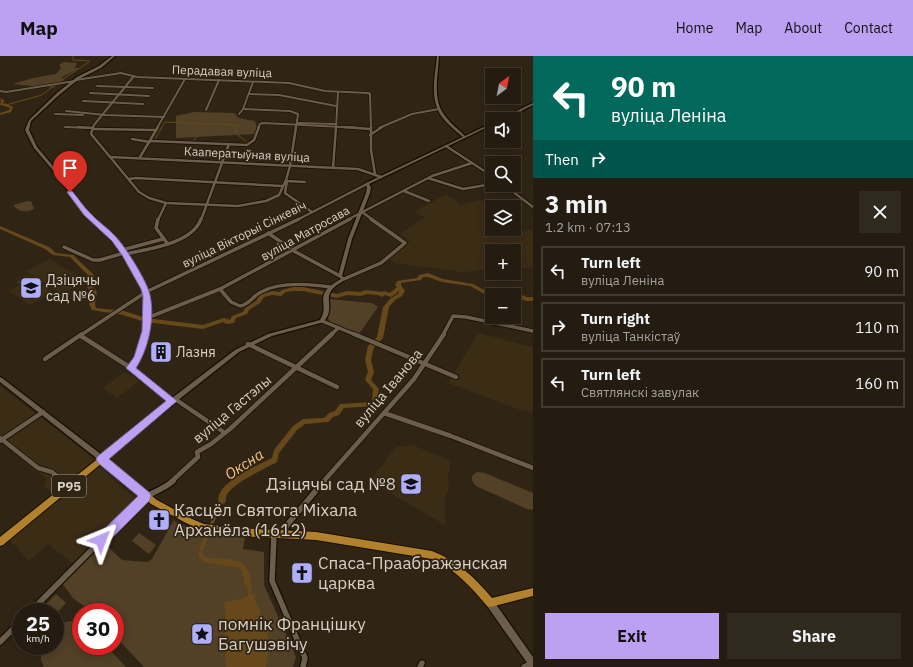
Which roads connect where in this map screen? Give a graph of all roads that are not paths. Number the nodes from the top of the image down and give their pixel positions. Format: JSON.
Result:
{"nodes":[{"id":1,"x":114,"y":56,"type":"edge"},
{"id":2,"x":438,"y":56,"type":"edge"},
{"id":3,"x":134,"y":76,"type":"junction"},
{"id":4,"x":185,"y":79,"type":"junction"},
{"id":5,"x":76,"y":80,"type":"junction"},
{"id":6,"x":219,"y":80,"type":"junction"},
{"id":7,"x":253,"y":82,"type":"junction"},
{"id":8,"x":97,"y":86,"type":"dead end"},
{"id":9,"x":125,"y":87,"type":"junction"},
{"id":10,"x":153,"y":88,"type":"dead end"},
{"id":11,"x":0,"y":91,"type":"edge"},
{"id":12,"x":338,"y":92,"type":"junction"},
{"id":13,"x":90,"y":93,"type":"dead end"},
{"id":14,"x":118,"y":94,"type":"junction"},
{"id":15,"x":249,"y":94,"type":"junction"},
{"id":16,"x":149,"y":96,"type":"dead end"},
{"id":17,"x":83,"y":101,"type":"dead end"},
{"id":18,"x":112,"y":102,"type":"junction"},
{"id":19,"x":143,"y":104,"type":"dead end"},
{"id":20,"x":533,"y":104,"type":"edge"},
{"id":21,"x":336,"y":105,"type":"junction"},
{"id":22,"x":244,"y":109,"type":"junction"},
{"id":23,"x":439,"y":109,"type":"junction"},
{"id":24,"x":206,"y":110,"type":"dead end"},
{"id":25,"x":66,"y":111,"type":"dead end"},
{"id":26,"x":516,"y":112,"type":"edge"},
{"id":27,"x":56,"y":114,"type":"dead end"},
{"id":28,"x":84,"y":114,"type":"junction"},
{"id":29,"x":239,"y":114,"type":"dead end"},
{"id":30,"x":102,"y":115,"type":"junction"},
{"id":31,"x":164,"y":117,"type":"junction"},
{"id":32,"x":298,"y":124,"type":"junction"},
{"id":33,"x":335,"y":125,"type":"junction"},
{"id":34,"x":65,"y":127,"type":"dead end"},
{"id":35,"x":485,"y":127,"type":"edge"},
{"id":36,"x":92,"y":129,"type":"junction"},
{"id":37,"x":370,"y":129,"type":"junction"},
{"id":38,"x":156,"y":130,"type":"junction"},
{"id":39,"x":370,"y":136,"type":"junction"},
{"id":40,"x":465,"y":137,"type":"junction"},
{"id":41,"x":132,"y":139,"type":"dead end"},
{"id":42,"x":150,"y":141,"type":"junction"},
{"id":43,"x":229,"y":144,"type":"junction"},
{"id":44,"x":446,"y":146,"type":"junction"},
{"id":45,"x":110,"y":157,"type":"junction"},
{"id":46,"x":140,"y":157,"type":"junction"},
{"id":47,"x":221,"y":162,"type":"junction"},
{"id":48,"x":472,"y":163,"type":"junction"},
{"id":49,"x":290,"y":166,"type":"junction"},
{"id":50,"x":333,"y":168,"type":"junction"},
{"id":51,"x":485,"y":171,"type":"edge"},
{"id":52,"x":375,"y":174,"type":"junction"},
{"id":53,"x":382,"y":177,"type":"junction"},
{"id":54,"x":428,"y":178,"type":"junction"},
{"id":55,"x":129,"y":180,"type":"junction"},
{"id":56,"x":286,"y":181,"type":"junction"},
{"id":57,"x":305,"y":182,"type":"dead end"},
{"id":58,"x":216,"y":183,"type":"junction"},
{"id":59,"x":366,"y":184,"type":"junction"},
{"id":60,"x":485,"y":185,"type":"edge"},
{"id":61,"x":283,"y":187,"type":"junction"},
{"id":62,"x":404,"y":191,"type":"junction"},
{"id":63,"x":513,"y":192,"type":"edge"},
{"id":64,"x":285,"y":193,"type":"junction"},
{"id":65,"x":278,"y":196,"type":"junction"},
{"id":66,"x":429,"y":201,"type":"dead end"},
{"id":67,"x":166,"y":203,"type":"junction"},
{"id":68,"x":206,"y":205,"type":"junction"},
{"id":69,"x":533,"y":207,"type":"edge"},
{"id":70,"x":312,"y":212,"type":"junction"},
{"id":71,"x":361,"y":212,"type":"junction"},
{"id":72,"x":268,"y":234,"type":"junction"},
{"id":73,"x":163,"y":239,"type":"junction"},
{"id":74,"x":167,"y":243,"type":"junction"},
{"id":75,"x":64,"y":247,"type":"dead end"},
{"id":76,"x":292,"y":250,"type":"junction"},
{"id":77,"x":124,"y":252,"type":"junction"},
{"id":78,"x":342,"y":277,"type":"junction"},
{"id":79,"x":330,"y":287,"type":"junction"},
{"id":80,"x":220,"y":288,"type":"junction"},
{"id":81,"x":146,"y":292,"type":"junction"},
{"id":82,"x":146,"y":319,"type":"junction"},
{"id":83,"x":322,"y":321,"type":"junction"},
{"id":84,"x":338,"y":328,"type":"junction"},
{"id":85,"x":533,"y":331,"type":"edge"},
{"id":86,"x":81,"y":336,"type":"junction"},
{"id":87,"x":248,"y":344,"type":"junction"},
{"id":88,"x":45,"y":359,"type":"dead end"},
{"id":89,"x":424,"y":365,"type":"junction"},
{"id":90,"x":131,"y":368,"type":"junction"},
{"id":91,"x":298,"y":368,"type":"junction"},
{"id":92,"x":456,"y":377,"type":"dead end"},
{"id":93,"x":0,"y":379,"type":"edge"},
{"id":94,"x":337,"y":387,"type":"dead end"},
{"id":95,"x":174,"y":400,"type":"junction"},
{"id":96,"x":43,"y":412,"type":"junction"},
{"id":97,"x":384,"y":413,"type":"junction"},
{"id":98,"x":225,"y":433,"type":"junction"},
{"id":99,"x":1,"y":440,"type":"edge"},
{"id":100,"x":102,"y":459,"type":"junction"},
{"id":101,"x":533,"y":468,"type":"edge"},
{"id":102,"x":68,"y":486,"type":"junction"},
{"id":103,"x":146,"y":496,"type":"junction"},
{"id":104,"x":274,"y":533,"type":"junction"},
{"id":105,"x":284,"y":533,"type":"junction"},
{"id":106,"x":0,"y":542,"type":"edge"},
{"id":107,"x":533,"y":592,"type":"edge"},
{"id":108,"x":39,"y":603,"type":"edge"},
{"id":109,"x":490,"y":603,"type":"junction"},
{"id":110,"x":12,"y":630,"type":"edge"},
{"id":111,"x":0,"y":642,"type":"edge"},
{"id":112,"x":533,"y":663,"type":"edge"},
{"id":113,"x":303,"y":667,"type":"edge"},
{"id":114,"x":524,"y":667,"type":"edge"}],
"edges":[{"from":1,"to":5,"type":"street"},
{"from":2,"to":23,"type":"street"},
{"from":3,"to":4,"type":"street","name":"Перадавая вуліца"},
{"from":3,"to":5,"type":"street","name":"Перадавая вуліца"},
{"from":3,"to":9,"type":"street"},
{"from":4,"to":6,"type":"street","name":"Перадавая вуліца"},
{"from":4,"to":31,"type":"street"},
{"from":5,"to":11,"type":"street","name":"Перадавая вуліца"},
{"from":5,"to":77,"type":"street"},
{"from":6,"to":7,"type":"street","name":"Перадавая вуліца"},
{"from":6,"to":24,"type":"street"},
{"from":7,"to":12,"type":"street","name":"Перадавая вуліца"},
{"from":7,"to":15,"type":"street"},
{"from":8,"to":9,"type":"street"},
{"from":9,"to":10,"type":"street"},
{"from":9,"to":14,"type":"street"},
{"from":12,"to":21,"type":"street"},
{"from":12,"to":37,"type":"street","name":"Перадавая вуліца"},
{"from":13,"to":14,"type":"street"},
{"from":14,"to":16,"type":"street"},
{"from":14,"to":18,"type":"street"},
{"from":15,"to":21,"type":"street"},
{"from":15,"to":22,"type":"street"},
{"from":17,"to":18,"type":"street"},
{"from":18,"to":19,"type":"street"},
{"from":18,"to":30,"type":"street"},
{"from":20,"to":26,"type":"street"},
{"from":21,"to":33,"type":"street"},
{"from":22,"to":29,"type":"street"},
{"from":22,"to":32,"type":"street"},
{"from":23,"to":39,"type":"street"},
{"from":23,"to":40,"type":"street"},
{"from":25,"to":28,"type":"street"},
{"from":27,"to":28,"type":"street"},
{"from":28,"to":30,"type":"street"},
{"from":30,"to":31,"type":"street"},
{"from":30,"to":36,"type":"street"},
{"from":31,"to":38,"type":"street"},
{"from":32,"to":33,"type":"street"},
{"from":32,"to":43,"type":"street"},
{"from":32,"to":49,"type":"street"},
{"from":33,"to":37,"type":"street"},
{"from":33,"to":50,"type":"street"},
{"from":34,"to":36,"type":"street"},
{"from":35,"to":40,"type":"street","name":"вуліца Вікторыі Сінкевіч"},
{"from":36,"to":38,"type":"street"},
{"from":36,"to":45,"type":"street"},
{"from":37,"to":39,"type":"street"},
{"from":38,"to":42,"type":"street"},
{"from":39,"to":52,"type":"street"},
{"from":40,"to":44,"type":"street","name":"вуліца Вікторыі Сінкевіч"},
{"from":41,"to":42,"type":"street"},
{"from":42,"to":43,"type":"street"},
{"from":42,"to":46,"type":"street"},
{"from":43,"to":47,"type":"street"},
{"from":44,"to":48,"type":"street"},
{"from":44,"to":53,"type":"street","name":"вуліца Вікторыі Сінкевіч"},
{"from":45,"to":46,"type":"street","name":"Кааператыўная вуліца"},
{"from":45,"to":55,"type":"street"},
{"from":46,"to":47,"type":"street","name":"Кааператыўная вуліца"},
{"from":47,"to":49,"type":"street","name":"Кааператыўная вуліца"},
{"from":47,"to":58,"type":"street"},
{"from":48,"to":51,"type":"street"},
{"from":48,"to":54,"type":"street","name":"вуліца Матросава"},
{"from":49,"to":50,"type":"street","name":"Кааператыўная вуліца"},
{"from":49,"to":56,"type":"street"},
{"from":50,"to":52,"type":"street","name":"Кааператыўная вуліца"},
{"from":52,"to":53,"type":"street","name":"Кааператыўная вуліца"},
{"from":53,"to":59,"type":"street","name":"вуліца Вікторыі Сінкевіч"},
{"from":54,"to":60,"type":"street"},
{"from":54,"to":62,"type":"street","name":"вуліца Матросава"},
{"from":55,"to":58,"type":"street"},
{"from":55,"to":67,"type":"street"},
{"from":56,"to":57,"type":"street"},
{"from":56,"to":61,"type":"street"},
{"from":58,"to":61,"type":"street"},
{"from":58,"to":68,"type":"street"},
{"from":59,"to":70,"type":"street","name":"вуліца Вікторыі Сінкевіч"},
{"from":59,"to":71,"type":"street"},
{"from":61,"to":64,"type":"street"},
{"from":61,"to":65,"type":"street"},
{"from":62,"to":66,"type":"street"},
{"from":62,"to":71,"type":"street","name":"вуліца Матросава"},
{"from":63,"to":69,"type":"street"},
{"from":64,"to":65,"type":"street"},
{"from":64,"to":70,"type":"street"},
{"from":65,"to":68,"type":"street"},
{"from":67,"to":68,"type":"street"},
{"from":67,"to":73,"type":"street"},
{"from":68,"to":74,"type":"street"},
{"from":70,"to":72,"type":"street","name":"вуліца Вікторыі Сінкевіч"},
{"from":71,"to":76,"type":"street","name":"вуліца Матросава"},
{"from":71,"to":78,"type":"street"},
{"from":71,"to":78,"type":"street"},
{"from":72,"to":76,"type":"street"},
{"from":72,"to":81,"type":"street","name":"вуліца Вікторыі Сінкевіч"},
{"from":73,"to":74,"type":"street"},
{"from":73,"to":77,"type":"street"},
{"from":74,"to":77,"type":"street"},
{"from":75,"to":77,"type":"street"},
{"from":76,"to":78,"type":"street"},
{"from":76,"to":80,"type":"street","name":"вуліца Матросава"},
{"from":77,"to":81,"type":"street"},
{"from":78,"to":79,"type":"street"},
{"from":79,"to":80,"type":"street"},
{"from":79,"to":83,"type":"street"},
{"from":80,"to":82,"type":"street","name":"вуліца Матросава"},
{"from":81,"to":82,"type":"street"},
{"from":81,"to":86,"type":"street","name":"вуліца Вікторыі Сінкевіч"},
{"from":82,"to":90,"type":"street"},
{"from":83,"to":84,"type":"street"},
{"from":83,"to":87,"type":"street"},
{"from":84,"to":89,"type":"street"},
{"from":84,"to":91,"type":"street","name":"вуліца Гастэлы"},
{"from":85,"to":89,"type":"street","name":"вуліца Іванова"},
{"from":86,"to":88,"type":"street","name":"вуліца Вікторыі Сінкевіч"},
{"from":86,"to":90,"type":"street"},
{"from":87,"to":91,"type":"street","name":"вуліца Гастэлы"},
{"from":87,"to":95,"type":"street"},
{"from":89,"to":92,"type":"street"},
{"from":89,"to":97,"type":"street","name":"вуліца Іванова"},
{"from":90,"to":95,"type":"street"},
{"from":91,"to":94,"type":"street","name":"вуліца Гастэлы"},
{"from":91,"to":98,"type":"street","name":"вуліца Гастэлы"},
{"from":93,"to":96,"type":"street"},
{"from":95,"to":98,"type":"street"},
{"from":95,"to":100,"type":"street"},
{"from":96,"to":99,"type":"street"},
{"from":96,"to":100,"type":"street"},
{"from":97,"to":101,"type":"street"},
{"from":97,"to":105,"type":"street","name":"вуліца Іванова"},
{"from":98,"to":103,"type":"street","name":"вуліца Гастэлы"},
{"from":99,"to":102,"type":"street"},
{"from":100,"to":102,"type":"main road","number":"Р95"},
{"from":100,"to":103,"type":"main road"},
{"from":102,"to":106,"type":"main road","number":"Р95"},
{"from":103,"to":104,"type":"main road"},
{"from":103,"to":108,"type":"street"},
{"from":104,"to":105,"type":"main road"},
{"from":104,"to":113,"type":"street"},
{"from":105,"to":109,"type":"main road"},
{"from":107,"to":109,"type":"main road"},
{"from":109,"to":112,"type":"street"},
{"from":110,"to":111,"type":"street"},
{"from":112,"to":114,"type":"street"}]}
